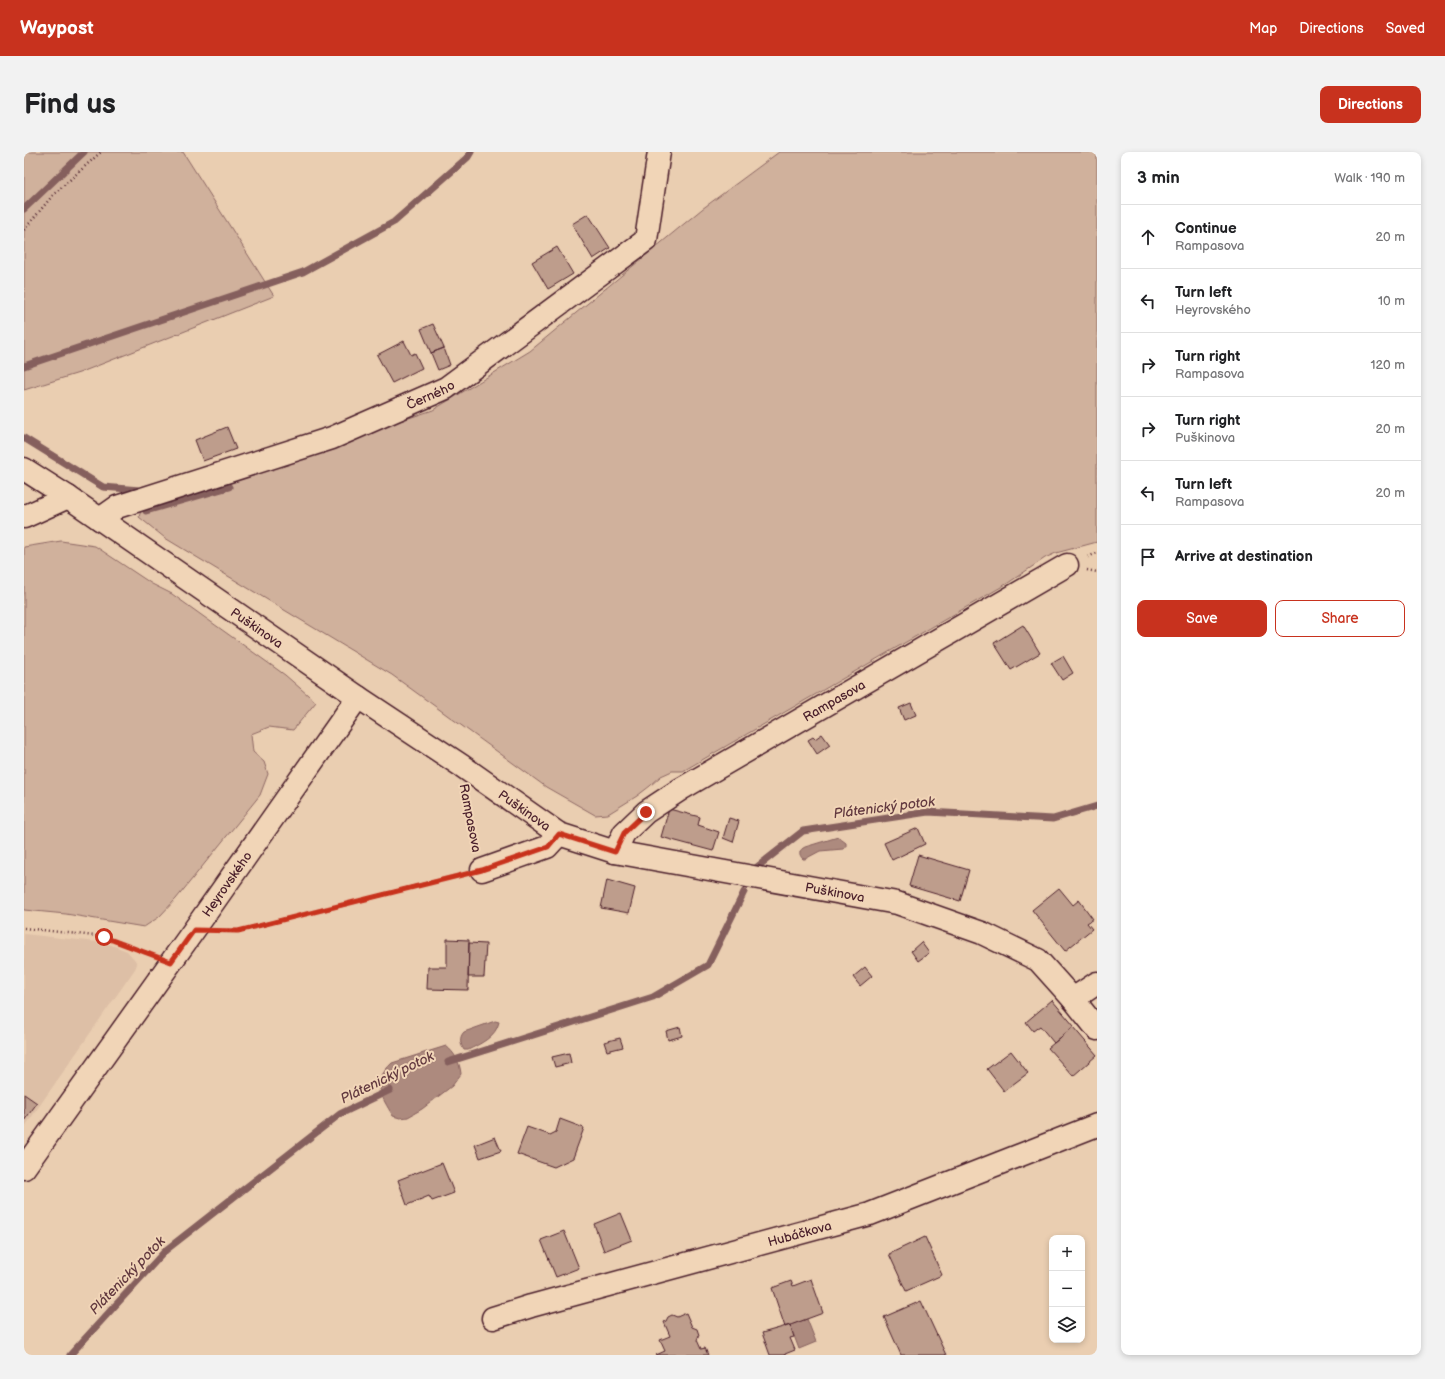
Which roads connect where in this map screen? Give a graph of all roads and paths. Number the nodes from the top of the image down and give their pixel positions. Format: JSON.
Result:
{"nodes":[{"id":1,"x":101,"y":152,"type":"edge"},
{"id":2,"x":659,"y":152,"type":"edge"},
{"id":3,"x":24,"y":230,"type":"edge"},
{"id":4,"x":24,"y":469,"type":"edge"},
{"id":5,"x":68,"y":497,"type":"junction"},
{"id":6,"x":24,"y":517,"type":"edge"},
{"id":7,"x":100,"y":519,"type":"junction"},
{"id":8,"x":1067,"y":566,"type":"dead end"},
{"id":9,"x":358,"y":697,"type":"junction"},
{"id":10,"x":462,"y":766,"type":"junction"},
{"id":11,"x":559,"y":834,"type":"junction"},
{"id":12,"x":615,"y":852,"type":"junction"},
{"id":13,"x":482,"y":870,"type":"junction"},
{"id":14,"x":24,"y":928,"type":"edge"},
{"id":15,"x":194,"y":930,"type":"junction"},
{"id":16,"x":171,"y":962,"type":"junction"},
{"id":17,"x":1097,"y":983,"type":"edge"},
{"id":18,"x":1073,"y":999,"type":"junction"},
{"id":19,"x":1097,"y":1029,"type":"edge"},
{"id":20,"x":1097,"y":1125,"type":"edge"},
{"id":21,"x":24,"y":1168,"type":"edge"},
{"id":22,"x":493,"y":1318,"type":"dead end"}],
"edges":[{"from":1,"to":3,"type":"path"},
{"from":2,"to":7,"type":"street","name":"Černého"},
{"from":4,"to":5,"type":"street","name":"Puškinova"},
{"from":5,"to":6,"type":"street"},
{"from":5,"to":7,"type":"street","name":"Puškinova"},
{"from":7,"to":9,"type":"street","name":"Puškinova"},
{"from":8,"to":12,"type":"street","name":"Rampasova"},
{"from":9,"to":10,"type":"street","name":"Puškinova"},
{"from":9,"to":15,"type":"street","name":"Heyrovského"},
{"from":10,"to":11,"type":"street","name":"Puškinova"},
{"from":10,"to":13,"type":"path","name":"Rampasova"},
{"from":11,"to":12,"type":"street","name":"Puškinova"},
{"from":11,"to":13,"type":"street","name":"Rampasova"},
{"from":12,"to":18,"type":"street","name":"Puškinova"},
{"from":13,"to":15,"type":"path","name":"Rampasova"},
{"from":14,"to":16,"type":"path"},
{"from":15,"to":16,"type":"street","name":"Heyrovského"},
{"from":16,"to":21,"type":"street","name":"Heyrovského"},
{"from":17,"to":18,"type":"street"},
{"from":18,"to":19,"type":"street","name":"Puškinova"},
{"from":20,"to":22,"type":"street","name":"Hubáčkova"}]}
